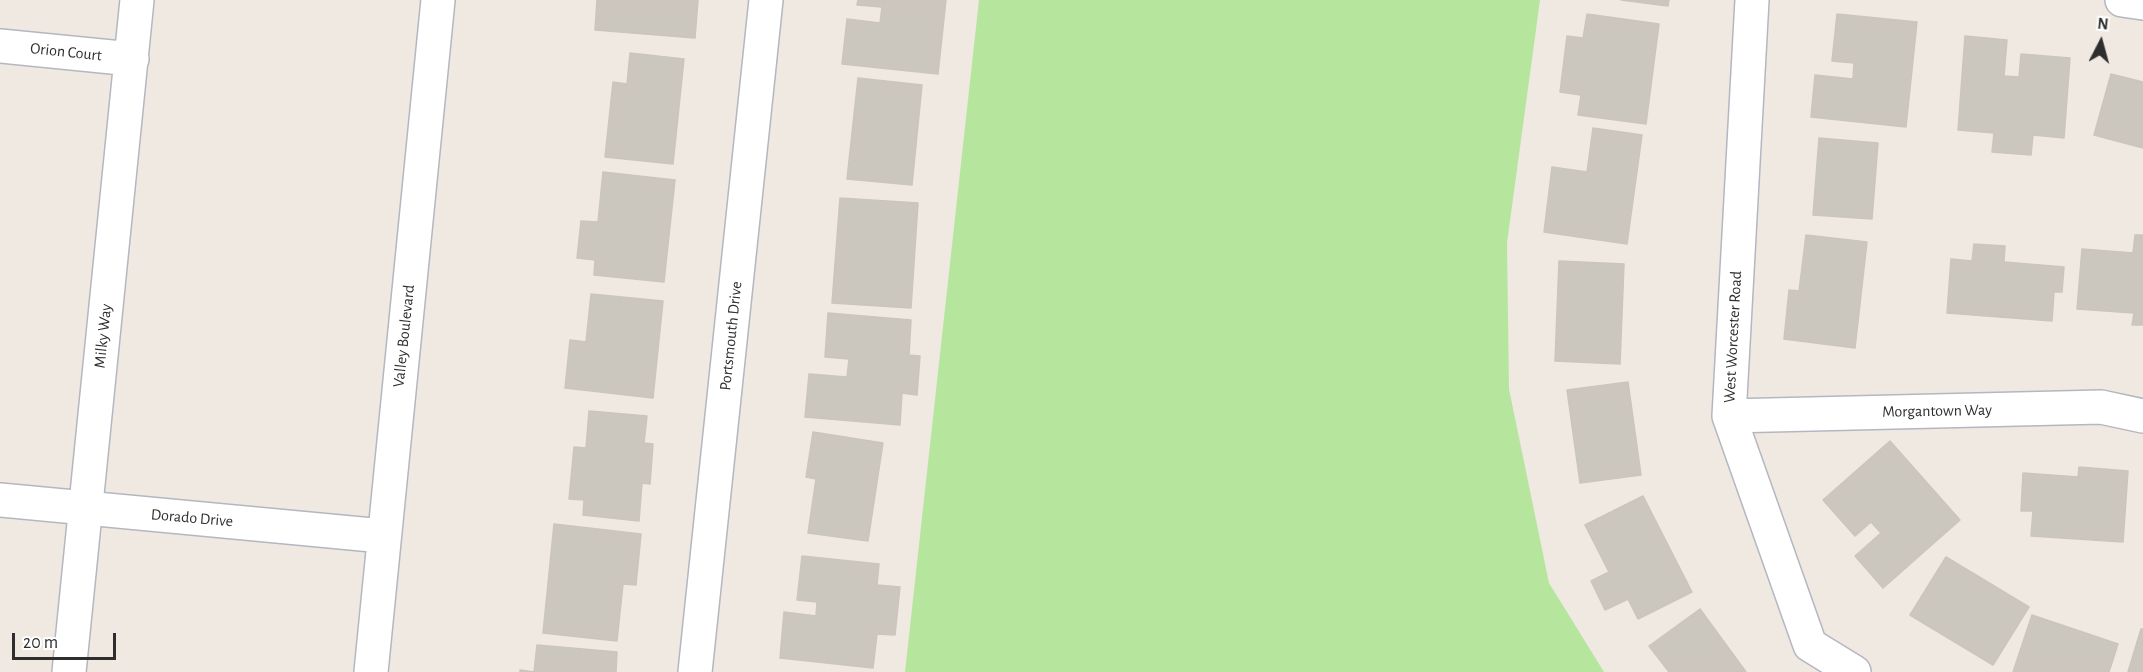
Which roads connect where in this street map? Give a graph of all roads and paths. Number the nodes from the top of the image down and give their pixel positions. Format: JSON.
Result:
{"nodes":[{"id":1,"x":137,"y":0,"type":"edge"},
{"id":2,"x":438,"y":0,"type":"edge"},
{"id":3,"x":766,"y":0,"type":"edge"},
{"id":4,"x":1752,"y":0,"type":"edge"},
{"id":5,"x":2122,"y":0,"type":"edge"},
{"id":6,"x":2143,"y":3,"type":"edge"},
{"id":7,"x":0,"y":46,"type":"edge"},
{"id":8,"x":132,"y":59,"type":"junction"},
{"id":9,"x":2143,"y":416,"type":"edge"},
{"id":10,"x":1729,"y":417,"type":"junction"},
{"id":11,"x":0,"y":500,"type":"edge"},
{"id":12,"x":84,"y":509,"type":"junction"},
{"id":13,"x":383,"y":536,"type":"junction"},
{"id":14,"x":69,"y":672,"type":"edge"},
{"id":15,"x":371,"y":672,"type":"edge"},
{"id":16,"x":695,"y":672,"type":"edge"},
{"id":17,"x":1854,"y":672,"type":"edge"}],
"edges":[{"from":1,"to":8,"type":"street","name":"Milky Way"},
{"from":2,"to":13,"type":"street","name":"Valley Boulevard"},
{"from":3,"to":16,"type":"street","name":"Portsmouth Drive"},
{"from":4,"to":10,"type":"street","name":"West Worcester Road"},
{"from":5,"to":6,"type":"street"},
{"from":7,"to":8,"type":"street","name":"Orion Court"},
{"from":8,"to":12,"type":"street","name":"Milky Way"},
{"from":9,"to":10,"type":"street","name":"Morgantown Way"},
{"from":10,"to":17,"type":"street","name":"West Worcester Road"},
{"from":11,"to":12,"type":"street","name":"Dorado Drive"},
{"from":12,"to":13,"type":"street","name":"Dorado Drive"},
{"from":12,"to":14,"type":"street","name":"Milky Way"},
{"from":13,"to":15,"type":"street","name":"Valley Boulevard"}]}
